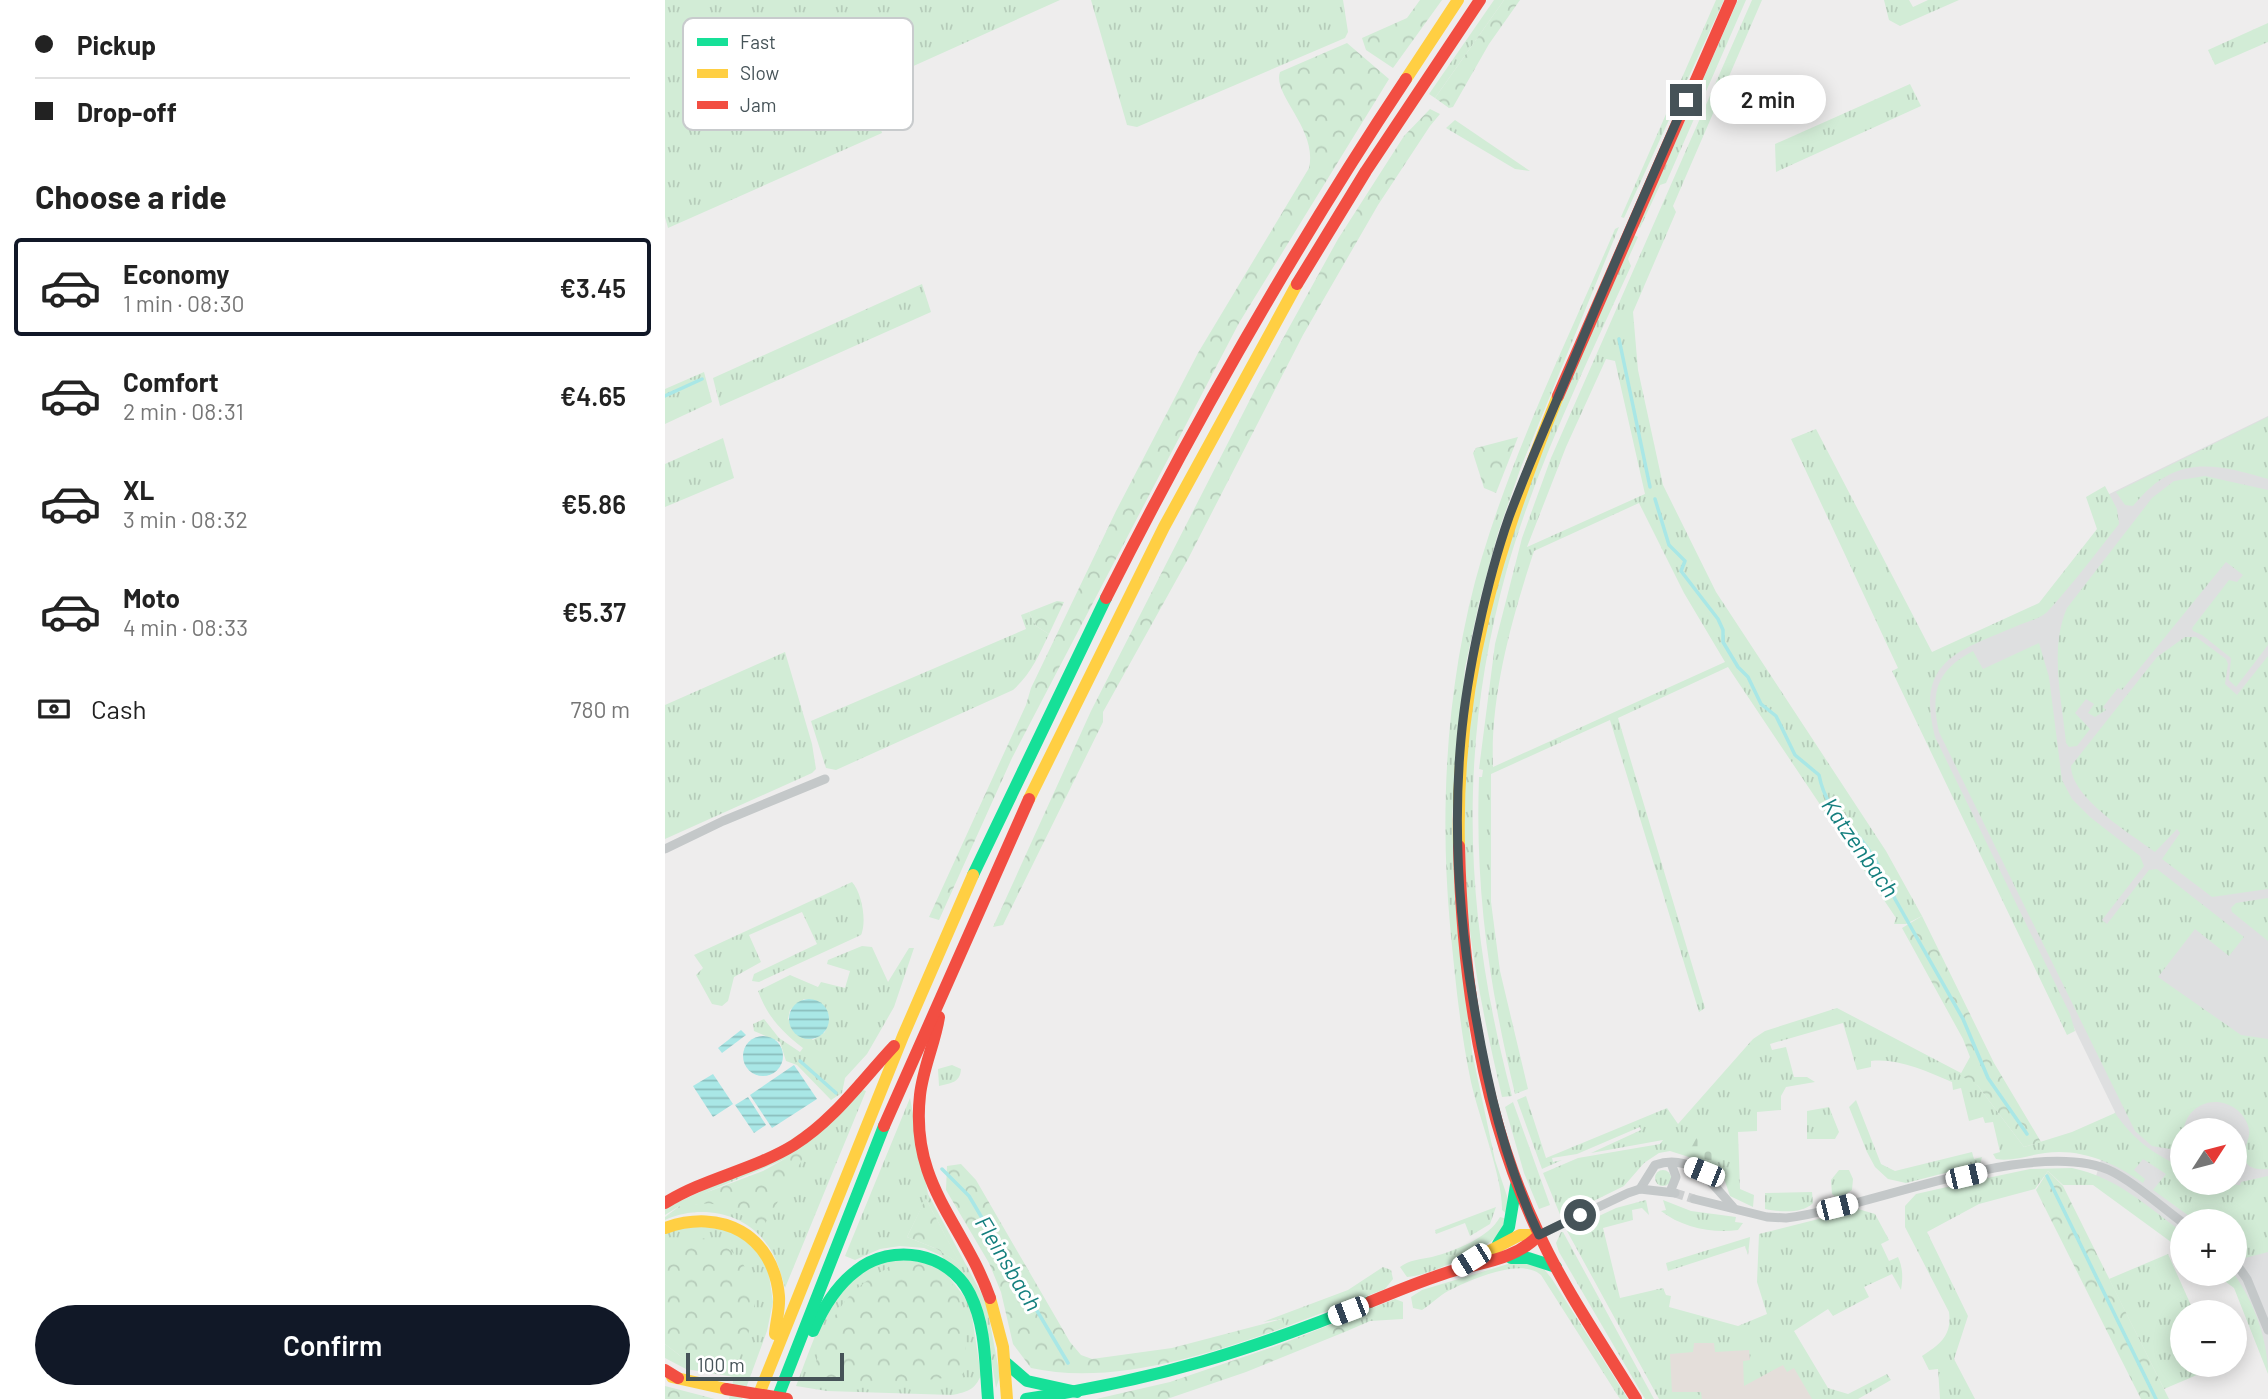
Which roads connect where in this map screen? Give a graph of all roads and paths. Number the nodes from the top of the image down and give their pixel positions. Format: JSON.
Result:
{"nodes":[{"id":1,"x":1458,"y":0,"type":"edge"},
{"id":2,"x":1480,"y":0,"type":"edge"},
{"id":3,"x":1731,"y":0,"type":"edge"},
{"id":4,"x":825,"y":779,"type":"dead end"},
{"id":5,"x":665,"y":849,"type":"edge"},
{"id":6,"x":942,"y":993,"type":"junction"},
{"id":7,"x":902,"y":1039,"type":"junction"},
{"id":8,"x":1671,"y":1163,"type":"junction"},
{"id":9,"x":1517,"y":1182,"type":"junction"},
{"id":10,"x":1640,"y":1189,"type":"junction"},
{"id":11,"x":1694,"y":1199,"type":"tunnel mouth"},
{"id":12,"x":665,"y":1203,"type":"edge"},
{"id":13,"x":1734,"y":1207,"type":"junction"},
{"id":14,"x":2170,"y":1213,"type":"edge"},
{"id":15,"x":665,"y":1228,"type":"edge"},
{"id":16,"x":1539,"y":1235,"type":"junction"},
{"id":17,"x":1498,"y":1244,"type":"junction"},
{"id":18,"x":1504,"y":1258,"type":"junction"},
{"id":19,"x":1556,"y":1267,"type":"junction"},
{"id":20,"x":1457,"y":1268,"type":"junction"},
{"id":21,"x":2247,"y":1279,"type":"edge"},
{"id":22,"x":2268,"y":1330,"type":"edge"},
{"id":23,"x":776,"y":1350,"type":"junction"},
{"id":24,"x":1005,"y":1362,"type":"junction"},
{"id":25,"x":669,"y":1374,"type":"edge"},
{"id":26,"x":786,"y":1374,"type":"junction"},
{"id":27,"x":1077,"y":1392,"type":"junction"},
{"id":28,"x":757,"y":1399,"type":"edge"},
{"id":29,"x":777,"y":1399,"type":"edge"},
{"id":30,"x":787,"y":1399,"type":"edge"},
{"id":31,"x":988,"y":1399,"type":"edge"},
{"id":32,"x":1007,"y":1399,"type":"edge"},
{"id":33,"x":1026,"y":1399,"type":"edge"},
{"id":34,"x":1636,"y":1399,"type":"edge"}],
"edges":[{"from":1,"to":7,"type":"main road"},
{"from":2,"to":6,"type":"main road"},
{"from":3,"to":9,"type":"main road"},
{"from":4,"to":5,"type":"street"},
{"from":6,"to":24,"type":"main road"},
{"from":6,"to":26,"type":"main road"},
{"from":7,"to":12,"type":"main road"},
{"from":7,"to":23,"type":"main road"},
{"from":8,"to":10,"type":"street"},
{"from":8,"to":10,"type":"street"},
{"from":8,"to":13,"type":"street"},
{"from":9,"to":16,"type":"main road"},
{"from":9,"to":17,"type":"main road"},
{"from":10,"to":16,"type":"street"},
{"from":11,"to":13,"type":"street"},
{"from":13,"to":14,"type":"street"},
{"from":15,"to":23,"type":"main road"},
{"from":16,"to":17,"type":"main road"},
{"from":16,"to":18,"type":"main road"},
{"from":16,"to":19,"type":"main road"},
{"from":17,"to":20,"type":"main road"},
{"from":18,"to":19,"type":"main road"},
{"from":18,"to":20,"type":"main road"},
{"from":19,"to":34,"type":"main road"},
{"from":20,"to":27,"type":"main road"},
{"from":21,"to":22,"type":"street"},
{"from":23,"to":28,"type":"main road"},
{"from":24,"to":27,"type":"main road"},
{"from":24,"to":32,"type":"main road"},
{"from":25,"to":30,"type":"main road","bridge":true},
{"from":26,"to":29,"type":"main road"},
{"from":26,"to":31,"type":"main road"},
{"from":27,"to":33,"type":"main road"}]}
